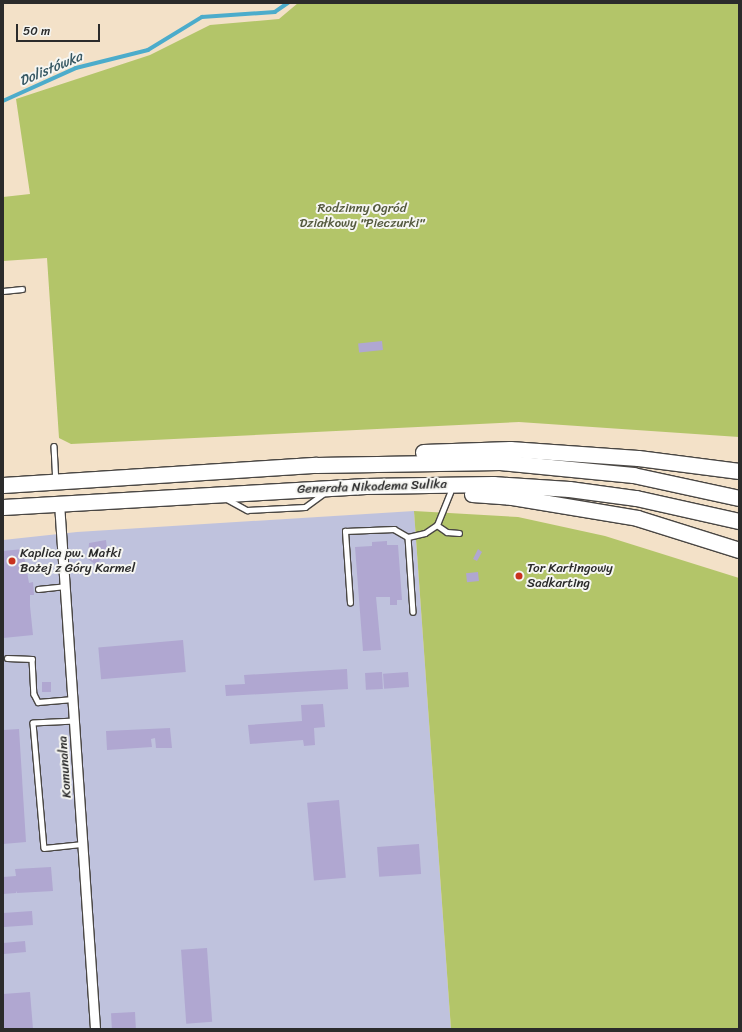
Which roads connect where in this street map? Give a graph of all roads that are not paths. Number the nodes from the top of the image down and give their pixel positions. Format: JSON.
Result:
{"nodes":[{"id":1,"x":22,"y":288,"type":"dead end"},
{"id":2,"x":3,"y":291,"type":"edge"},
{"id":3,"x":54,"y":446,"type":"dead end"},
{"id":4,"x":316,"y":465,"type":"junction"},
{"id":5,"x":739,"y":471,"type":"edge"},
{"id":6,"x":56,"y":481,"type":"junction"},
{"id":7,"x":3,"y":485,"type":"edge"},
{"id":8,"x":365,"y":486,"type":"junction"},
{"id":9,"x":450,"y":493,"type":"junction"},
{"id":10,"x":739,"y":498,"type":"edge"},
{"id":11,"x":59,"y":503,"type":"junction"},
{"id":12,"x":3,"y":507,"type":"edge"},
{"id":13,"x":739,"y":521,"type":"edge"},
{"id":14,"x":437,"y":525,"type":"junction"},
{"id":15,"x":459,"y":534,"type":"dead end"},
{"id":16,"x":408,"y":537,"type":"junction"},
{"id":17,"x":739,"y":550,"type":"edge"},
{"id":18,"x":65,"y":586,"type":"junction"},
{"id":19,"x":38,"y":589,"type":"dead end"},
{"id":20,"x":350,"y":603,"type":"dead end"},
{"id":21,"x":413,"y":612,"type":"dead end"},
{"id":22,"x":7,"y":658,"type":"dead end"},
{"id":23,"x":73,"y":699,"type":"junction"},
{"id":24,"x":75,"y":720,"type":"junction"},
{"id":25,"x":84,"y":844,"type":"junction"},
{"id":26,"x":95,"y":1029,"type":"edge"}],
"edges":[{"from":1,"to":2,"type":"lane"},
{"from":3,"to":6,"type":"lane"},
{"from":4,"to":5,"type":"highway"},
{"from":4,"to":6,"type":"highway","name":"Generała Nikodema Sulika"},
{"from":4,"to":10,"type":"highway","name":"Generała Nikodema Sulika"},
{"from":6,"to":7,"type":"highway","name":"Generała Nikodema Sulika"},
{"from":8,"to":9,"type":"highway"},
{"from":8,"to":11,"type":"highway","name":"Generała Nikodema Sulika"},
{"from":8,"to":13,"type":"highway","name":"Generała Nikodema Sulika"},
{"from":9,"to":14,"type":"lane"},
{"from":9,"to":17,"type":"highway"},
{"from":11,"to":12,"type":"highway","name":"Generała Nikodema Sulika"},
{"from":11,"to":18,"type":"street","name":"Komunalna"},
{"from":14,"to":15,"type":"lane"},
{"from":14,"to":16,"type":"lane"},
{"from":16,"to":20,"type":"lane"},
{"from":16,"to":21,"type":"lane"},
{"from":18,"to":19,"type":"lane"},
{"from":18,"to":23,"type":"street","name":"Komunalna"},
{"from":22,"to":23,"type":"lane"},
{"from":23,"to":24,"type":"street","name":"Komunalna"},
{"from":24,"to":25,"type":"street","name":"Komunalna"},
{"from":24,"to":25,"type":"lane"},
{"from":25,"to":26,"type":"street","name":"Komunalna"}]}
